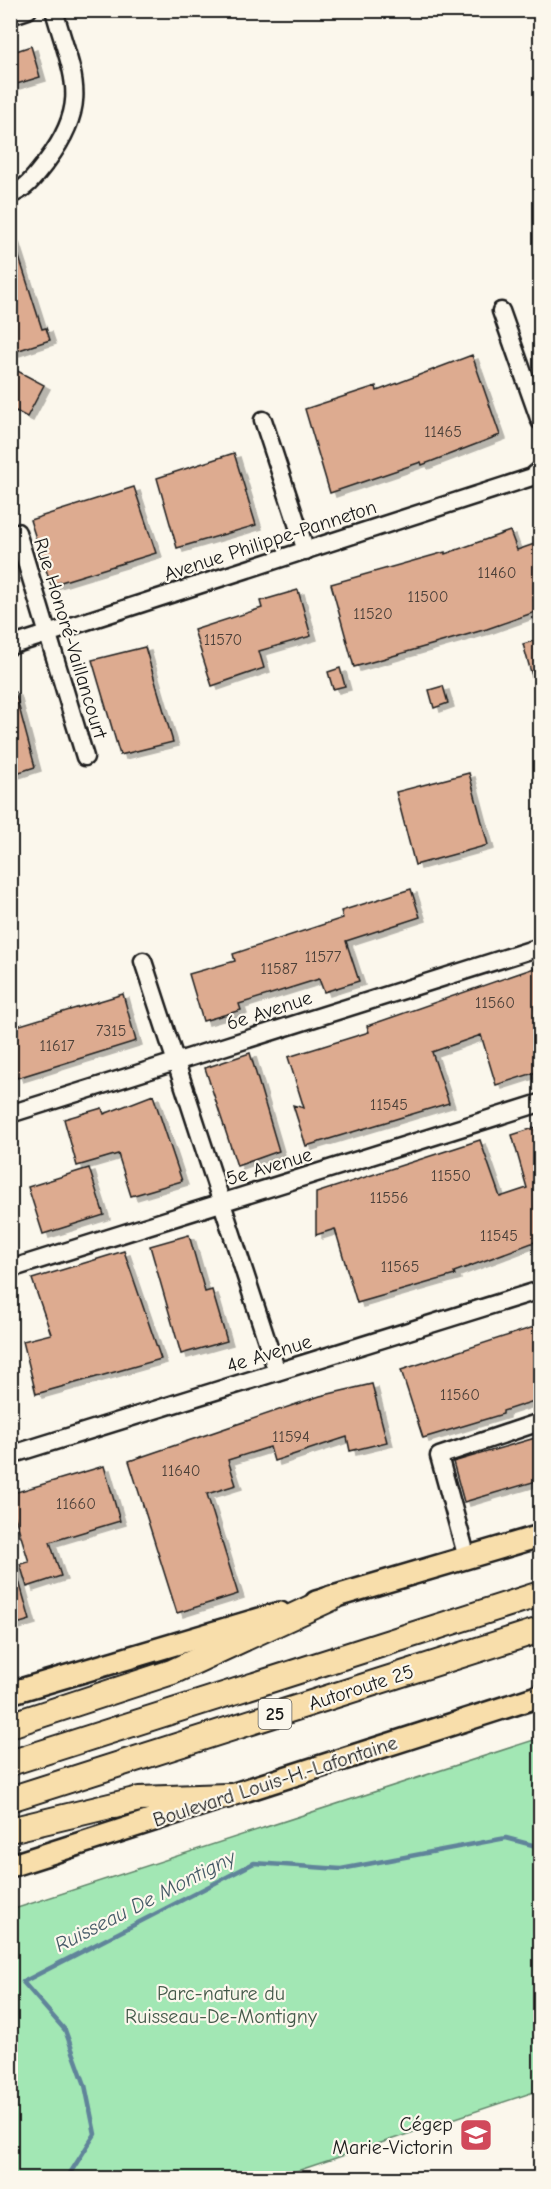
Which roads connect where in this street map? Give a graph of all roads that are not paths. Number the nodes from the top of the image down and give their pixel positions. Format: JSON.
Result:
{"nodes":[{"id":1,"x":28,"y":10,"type":"edge"},
{"id":2,"x":54,"y":10,"type":"edge"},
{"id":3,"x":10,"y":16,"type":"edge"},
{"id":4,"x":10,"y":195,"type":"edge"},
{"id":5,"x":501,"y":311,"type":"dead end"},
{"id":6,"x":263,"y":420,"type":"dead end"},
{"id":7,"x":540,"y":421,"type":"edge"},
{"id":8,"x":540,"y":470,"type":"edge"},
{"id":9,"x":17,"y":532,"type":"dead end"},
{"id":10,"x":306,"y":551,"type":"junction"},
{"id":11,"x":47,"y":634,"type":"junction"},
{"id":12,"x":10,"y":646,"type":"edge"},
{"id":13,"x":84,"y":757,"type":"dead end"},
{"id":14,"x":540,"y":947,"type":"edge"},
{"id":15,"x":143,"y":961,"type":"dead end"},
{"id":16,"x":176,"y":1062,"type":"junction"},
{"id":17,"x":540,"y":1103,"type":"edge"},
{"id":18,"x":10,"y":1114,"type":"edge"},
{"id":19,"x":221,"y":1203,"type":"junction"},
{"id":20,"x":10,"y":1269,"type":"edge"},
{"id":21,"x":540,"y":1290,"type":"edge"},
{"id":22,"x":277,"y":1372,"type":"junction"},
{"id":23,"x":540,"y":1422,"type":"edge"},
{"id":24,"x":10,"y":1455,"type":"edge"},
{"id":25,"x":540,"y":1536,"type":"edge"},
{"id":26,"x":467,"y":1558,"type":"junction"},
{"id":27,"x":540,"y":1594,"type":"edge"},
{"id":28,"x":332,"y":1598,"type":"junction"},
{"id":29,"x":540,"y":1630,"type":"edge"},
{"id":30,"x":10,"y":1693,"type":"edge"},
{"id":31,"x":540,"y":1696,"type":"edge"},
{"id":32,"x":10,"y":1725,"type":"edge"},
{"id":33,"x":10,"y":1763,"type":"edge"},
{"id":34,"x":227,"y":1796,"type":"junction"},
{"id":35,"x":10,"y":1799,"type":"edge"},
{"id":36,"x":10,"y":1830,"type":"edge"},
{"id":37,"x":10,"y":1866,"type":"edge"}],
"edges":[{"from":1,"to":3,"type":"street"},
{"from":2,"to":4,"type":"street"},
{"from":5,"to":7,"type":"street"},
{"from":6,"to":10,"type":"street"},
{"from":8,"to":10,"type":"street","name":"Avenue Philippe-Panneton"},
{"from":9,"to":11,"type":"street","name":"Rue Honoré-Vaillancourt"},
{"from":10,"to":11,"type":"street","name":"Avenue Philippe-Panneton"},
{"from":11,"to":12,"type":"street","name":"Avenue Philippe-Panneton"},
{"from":11,"to":13,"type":"street","name":"Rue Honoré-Vaillancourt"},
{"from":14,"to":16,"type":"street","name":"6e Avenue"},
{"from":15,"to":16,"type":"street"},
{"from":16,"to":18,"type":"street","name":"6e Avenue"},
{"from":16,"to":19,"type":"street"},
{"from":17,"to":19,"type":"street","name":"5e Avenue"},
{"from":19,"to":20,"type":"street","name":"5e Avenue"},
{"from":19,"to":22,"type":"street"},
{"from":21,"to":22,"type":"street","name":"4e Avenue"},
{"from":22,"to":24,"type":"street","name":"4e Avenue"},
{"from":23,"to":26,"type":"street"},
{"from":25,"to":26,"type":"main road"},
{"from":26,"to":28,"type":"main road"},
{"from":27,"to":33,"type":"highway","name":"Autoroute 25","number":"25"},
{"from":28,"to":30,"type":"main road"},
{"from":28,"to":32,"type":"highway"},
{"from":29,"to":35,"type":"highway","name":"Autoroute 25","number":"25"},
{"from":31,"to":34,"type":"main road","name":"Boulevard Louis-H.-Lafontaine"},
{"from":34,"to":36,"type":"highway"},
{"from":34,"to":37,"type":"main road","name":"Boulevard Louis-H.-Lafontaine"}]}
